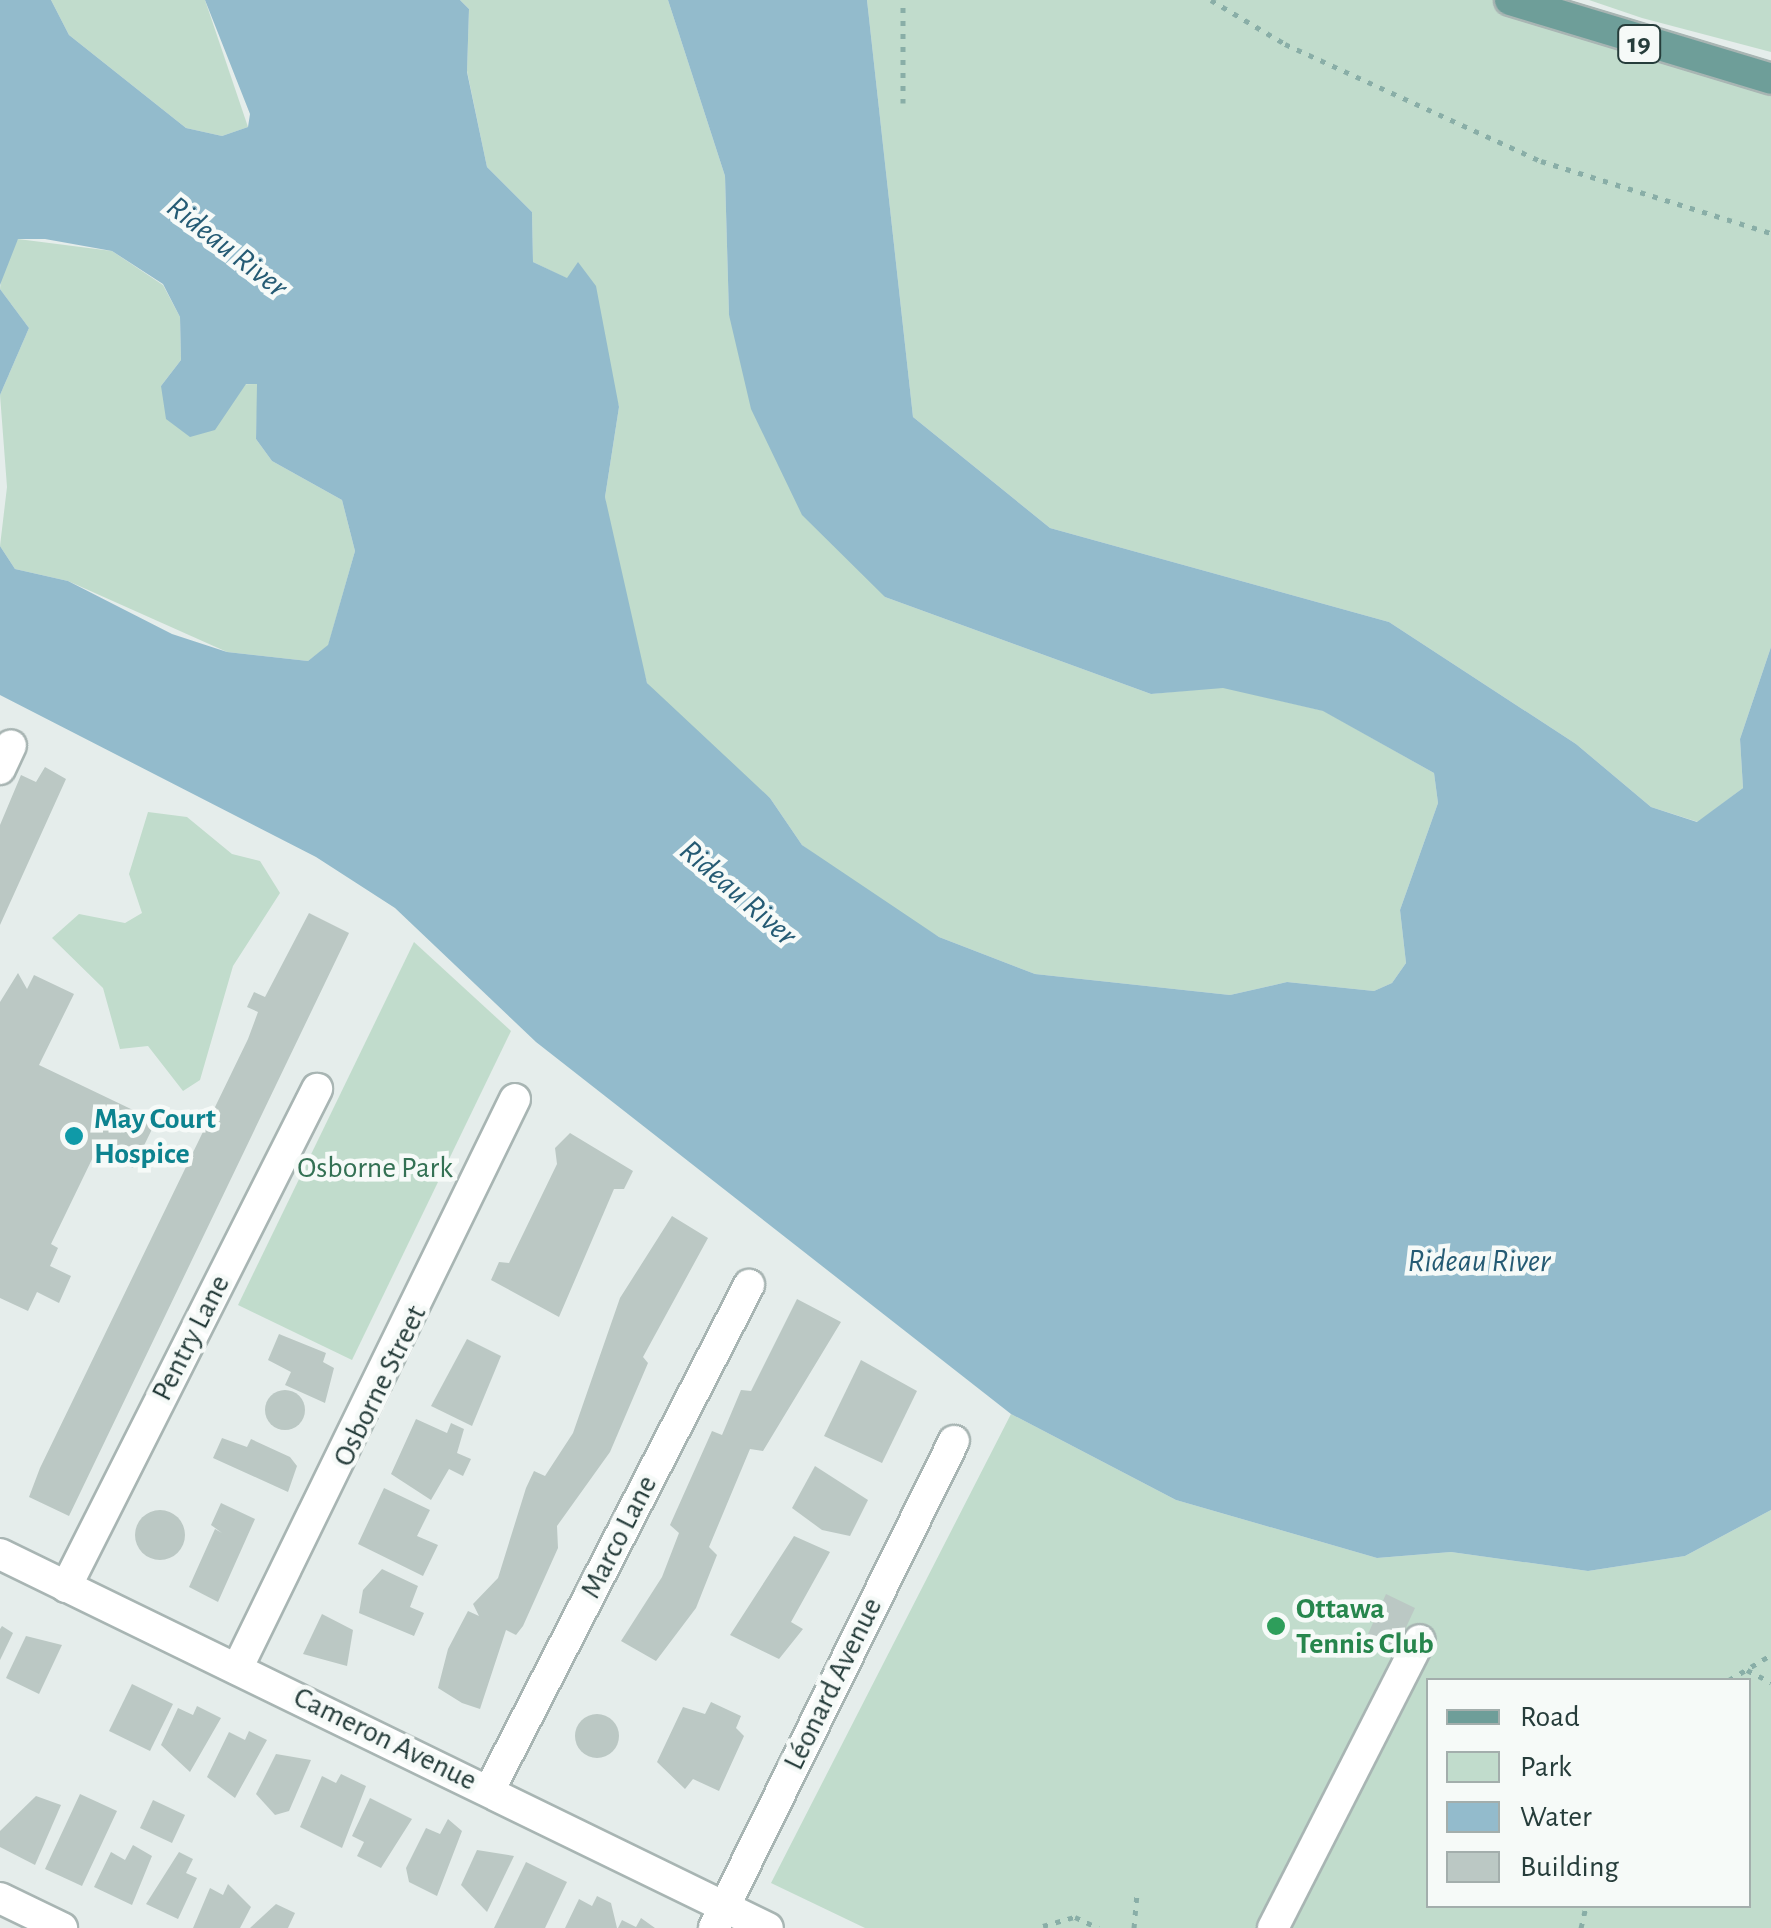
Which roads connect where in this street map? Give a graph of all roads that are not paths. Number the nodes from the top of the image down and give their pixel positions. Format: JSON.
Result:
{"nodes":[{"id":1,"x":1510,"y":0,"type":"edge"},
{"id":2,"x":1771,"y":79,"type":"edge"},
{"id":3,"x":317,"y":1089,"type":"dead end"},
{"id":4,"x":515,"y":1099,"type":"dead end"},
{"id":5,"x":749,"y":1285,"type":"dead end"},
{"id":6,"x":954,"y":1441,"type":"dead end"},
{"id":7,"x":0,"y":1554,"type":"edge"},
{"id":8,"x":66,"y":1588,"type":"junction"},
{"id":9,"x":1420,"y":1640,"type":"dead end"},
{"id":10,"x":238,"y":1668,"type":"junction"},
{"id":11,"x":490,"y":1790,"type":"junction"},
{"id":12,"x":0,"y":1898,"type":"edge"},
{"id":13,"x":718,"y":1917,"type":"edge"},
{"id":14,"x":62,"y":1928,"type":"edge"},
{"id":15,"x":768,"y":1928,"type":"edge"},
{"id":16,"x":1273,"y":1928,"type":"edge"}],
"edges":[{"from":1,"to":2,"type":"main road","number":"19"},
{"from":3,"to":8,"type":"street","name":"Pentry Lane"},
{"from":4,"to":10,"type":"street","name":"Osborne Street"},
{"from":5,"to":11,"type":"street","name":"Marco Lane"},
{"from":6,"to":13,"type":"street","name":"Léonard Avenue"},
{"from":7,"to":8,"type":"street","name":"Cameron Avenue"},
{"from":8,"to":10,"type":"street","name":"Cameron Avenue"},
{"from":9,"to":16,"type":"street"},
{"from":10,"to":11,"type":"street","name":"Cameron Avenue"},
{"from":11,"to":13,"type":"street","name":"Cameron Avenue"},
{"from":12,"to":14,"type":"street"},
{"from":13,"to":15,"type":"street","name":"Cameron Avenue"}]}
